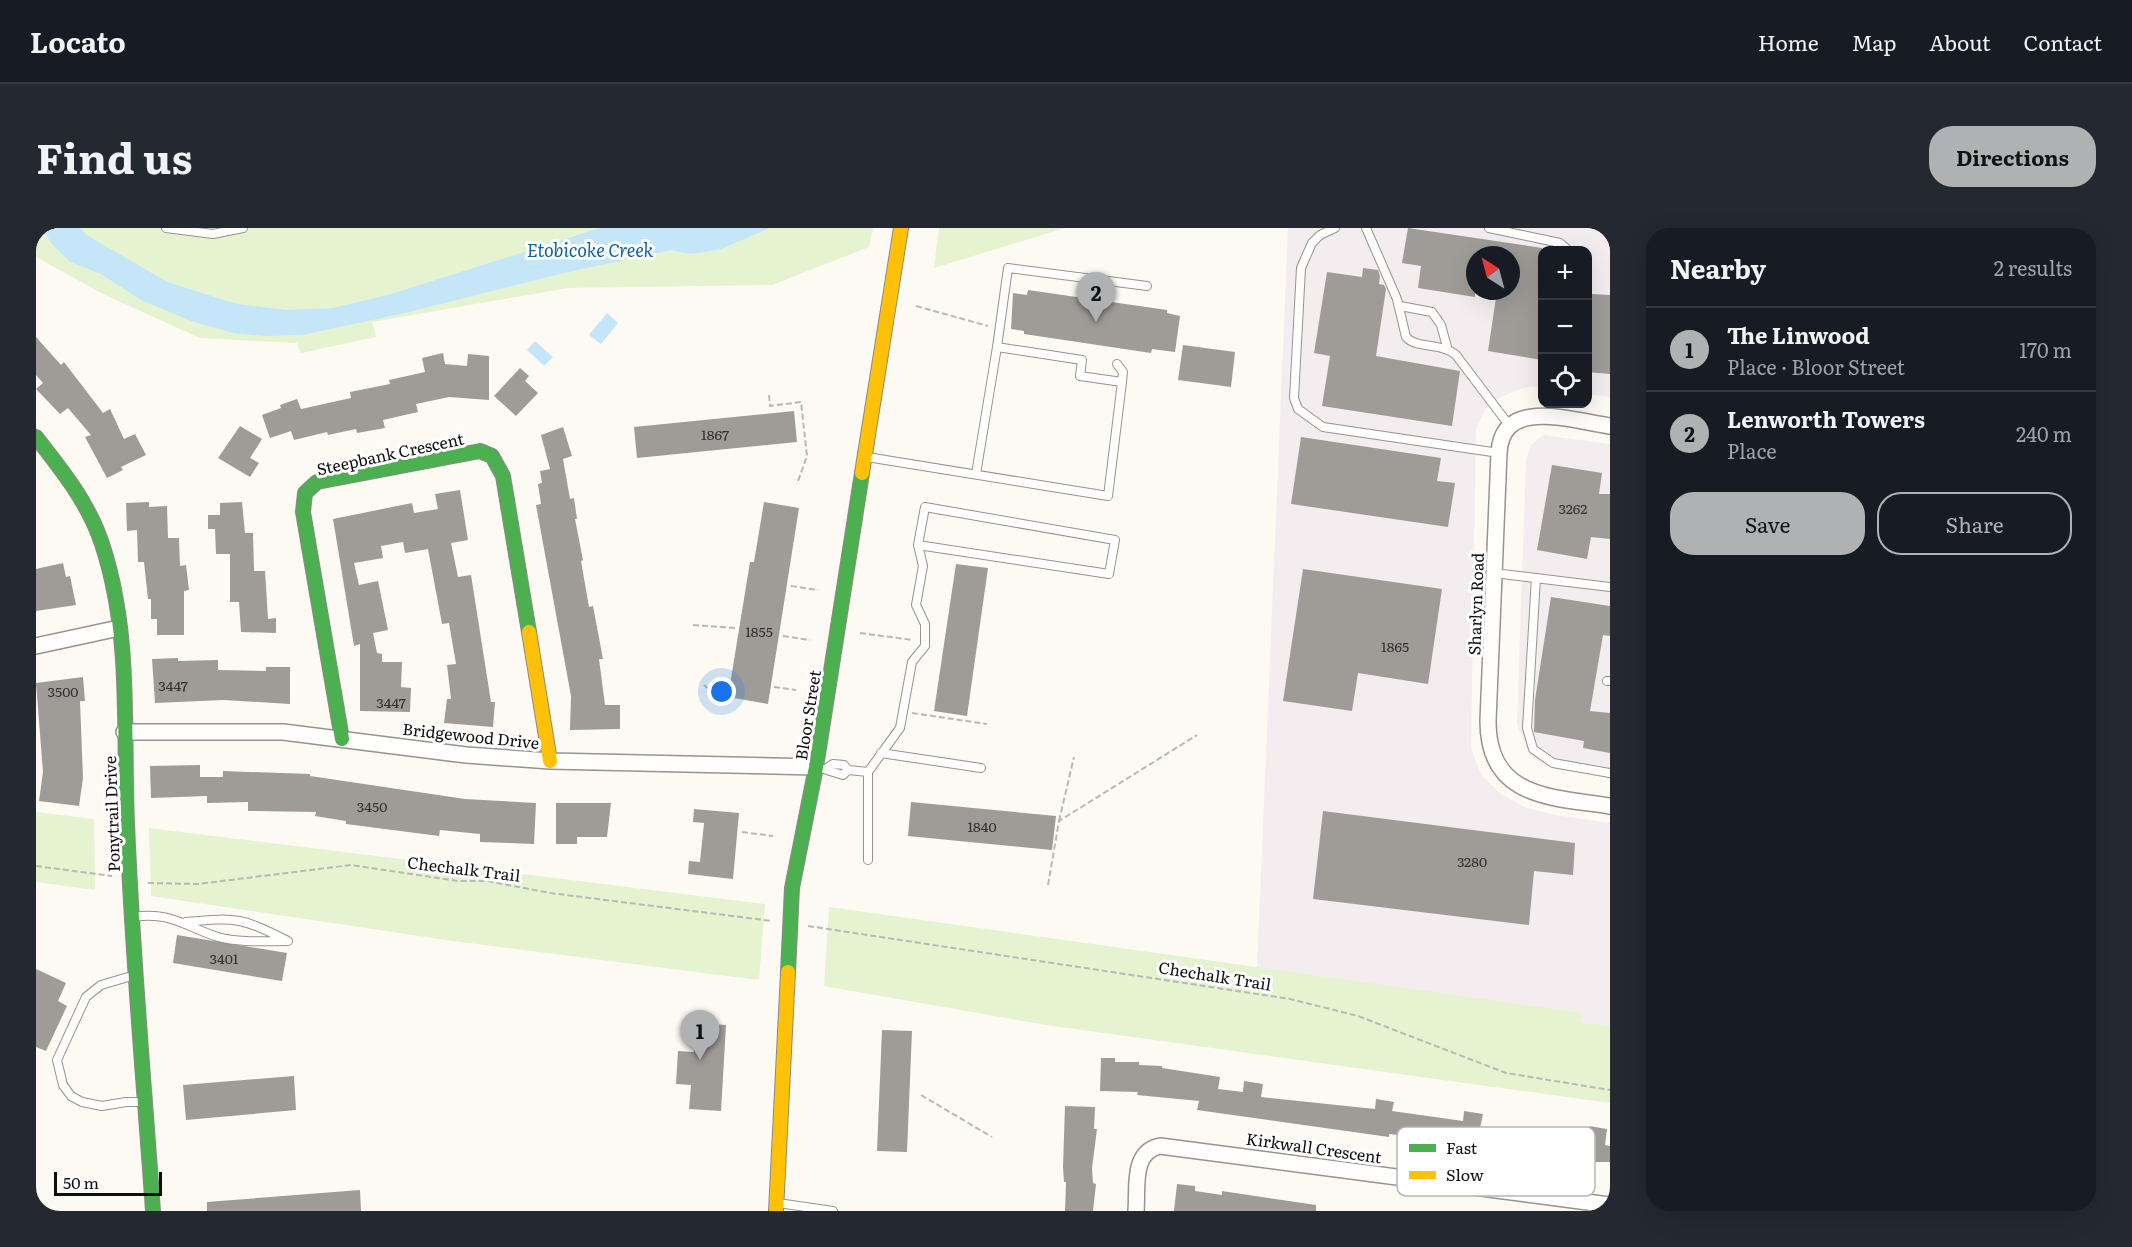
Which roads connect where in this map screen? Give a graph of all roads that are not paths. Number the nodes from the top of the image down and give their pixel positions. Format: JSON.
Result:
{"nodes":[{"id":1,"x":166,"y":228,"type":"edge"},
{"id":2,"x":243,"y":228,"type":"edge"},
{"id":3,"x":1335,"y":228,"type":"edge"},
{"id":4,"x":1366,"y":228,"type":"edge"},
{"id":5,"x":1489,"y":228,"type":"edge"},
{"id":6,"x":901,"y":230,"type":"edge"},
{"id":7,"x":1563,"y":246,"type":"edge"},
{"id":8,"x":1147,"y":286,"type":"dead end"},
{"id":9,"x":1400,"y":306,"type":"junction"},
{"id":10,"x":997,"y":347,"type":"junction"},
{"id":11,"x":1448,"y":347,"type":"junction"},
{"id":12,"x":1117,"y":364,"type":"dead end"},
{"id":13,"x":1122,"y":382,"type":"junction"},
{"id":14,"x":1509,"y":425,"type":"junction"},
{"id":15,"x":1610,"y":426,"type":"edge"},
{"id":16,"x":36,"y":437,"type":"edge"},
{"id":17,"x":1499,"y":453,"type":"junction"},
{"id":18,"x":865,"y":457,"type":"junction"},
{"id":19,"x":976,"y":474,"type":"junction"},
{"id":20,"x":918,"y":545,"type":"junction"},
{"id":21,"x":1494,"y":573,"type":"junction"},
{"id":22,"x":1536,"y":579,"type":"junction"},
{"id":23,"x":1610,"y":587,"type":"edge"},
{"id":24,"x":119,"y":628,"type":"junction"},
{"id":25,"x":36,"y":646,"type":"edge"},
{"id":26,"x":124,"y":732,"type":"junction"},
{"id":27,"x":342,"y":738,"type":"junction"},
{"id":28,"x":881,"y":753,"type":"junction"},
{"id":29,"x":550,"y":761,"type":"junction"},
{"id":30,"x":821,"y":767,"type":"junction"},
{"id":31,"x":981,"y":768,"type":"dead end"},
{"id":32,"x":868,"y":772,"type":"junction"},
{"id":33,"x":1610,"y":772,"type":"edge"},
{"id":34,"x":1610,"y":806,"type":"edge"},
{"id":35,"x":868,"y":860,"type":"dead end"},
{"id":36,"x":132,"y":918,"type":"junction"},
{"id":37,"x":186,"y":922,"type":"junction"},
{"id":38,"x":136,"y":975,"type":"junction"},
{"id":39,"x":145,"y":1102,"type":"junction"},
{"id":40,"x":1397,"y":1177,"type":"edge"},
{"id":41,"x":1541,"y":1196,"type":"edge"},
{"id":42,"x":1610,"y":1205,"type":"edge"},
{"id":43,"x":776,"y":1207,"type":"edge"},
{"id":44,"x":153,"y":1211,"type":"edge"},
{"id":45,"x":833,"y":1211,"type":"edge"},
{"id":46,"x":1136,"y":1211,"type":"edge"}],
"edges":[{"from":1,"to":2,"type":"lane"},
{"from":3,"to":17,"type":"lane"},
{"from":4,"to":9,"type":"lane"},
{"from":5,"to":7,"type":"lane"},
{"from":6,"to":18,"type":"street","name":"Bloor Street"},
{"from":8,"to":10,"type":"lane"},
{"from":9,"to":11,"type":"lane"},
{"from":9,"to":11,"type":"lane"},
{"from":10,"to":13,"type":"lane"},
{"from":10,"to":19,"type":"lane"},
{"from":11,"to":14,"type":"lane"},
{"from":12,"to":13,"type":"lane"},
{"from":13,"to":19,"type":"lane"},
{"from":14,"to":15,"type":"street"},
{"from":14,"to":17,"type":"street","name":"Sharlyn Road"},
{"from":16,"to":24,"type":"street","name":"Ponytrail Drive"},
{"from":17,"to":21,"type":"street","name":"Sharlyn Road"},
{"from":18,"to":19,"type":"lane"},
{"from":18,"to":30,"type":"street","name":"Bloor Street"},
{"from":20,"to":20,"type":"lane"},
{"from":20,"to":28,"type":"lane"},
{"from":21,"to":22,"type":"lane"},
{"from":21,"to":34,"type":"street","name":"Sharlyn Road"},
{"from":22,"to":23,"type":"lane"},
{"from":22,"to":33,"type":"lane"},
{"from":24,"to":25,"type":"street"},
{"from":24,"to":26,"type":"street","name":"Ponytrail Drive"},
{"from":26,"to":27,"type":"street","name":"Bridgewood Drive"},
{"from":26,"to":36,"type":"street","name":"Ponytrail Drive"},
{"from":27,"to":29,"type":"street","name":"Bridgewood Drive"},
{"from":27,"to":29,"type":"street","name":"Steepbank Crescent"},
{"from":28,"to":31,"type":"lane"},
{"from":28,"to":32,"type":"lane"},
{"from":29,"to":30,"type":"street","name":"Bridgewood Drive"},
{"from":30,"to":32,"type":"lane"},
{"from":30,"to":43,"type":"street","name":"Bloor Street"},
{"from":32,"to":35,"type":"lane"},
{"from":36,"to":37,"type":"lane"},
{"from":36,"to":38,"type":"street","name":"Ponytrail Drive"},
{"from":37,"to":37,"type":"lane"},
{"from":38,"to":39,"type":"street","name":"Ponytrail Drive"},
{"from":38,"to":39,"type":"lane"},
{"from":39,"to":44,"type":"street","name":"Ponytrail Drive"},
{"from":40,"to":46,"type":"street","name":"Kirkwall Crescent"},
{"from":41,"to":42,"type":"street","name":"Kirkwall Crescent"},
{"from":43,"to":45,"type":"lane"}]}
